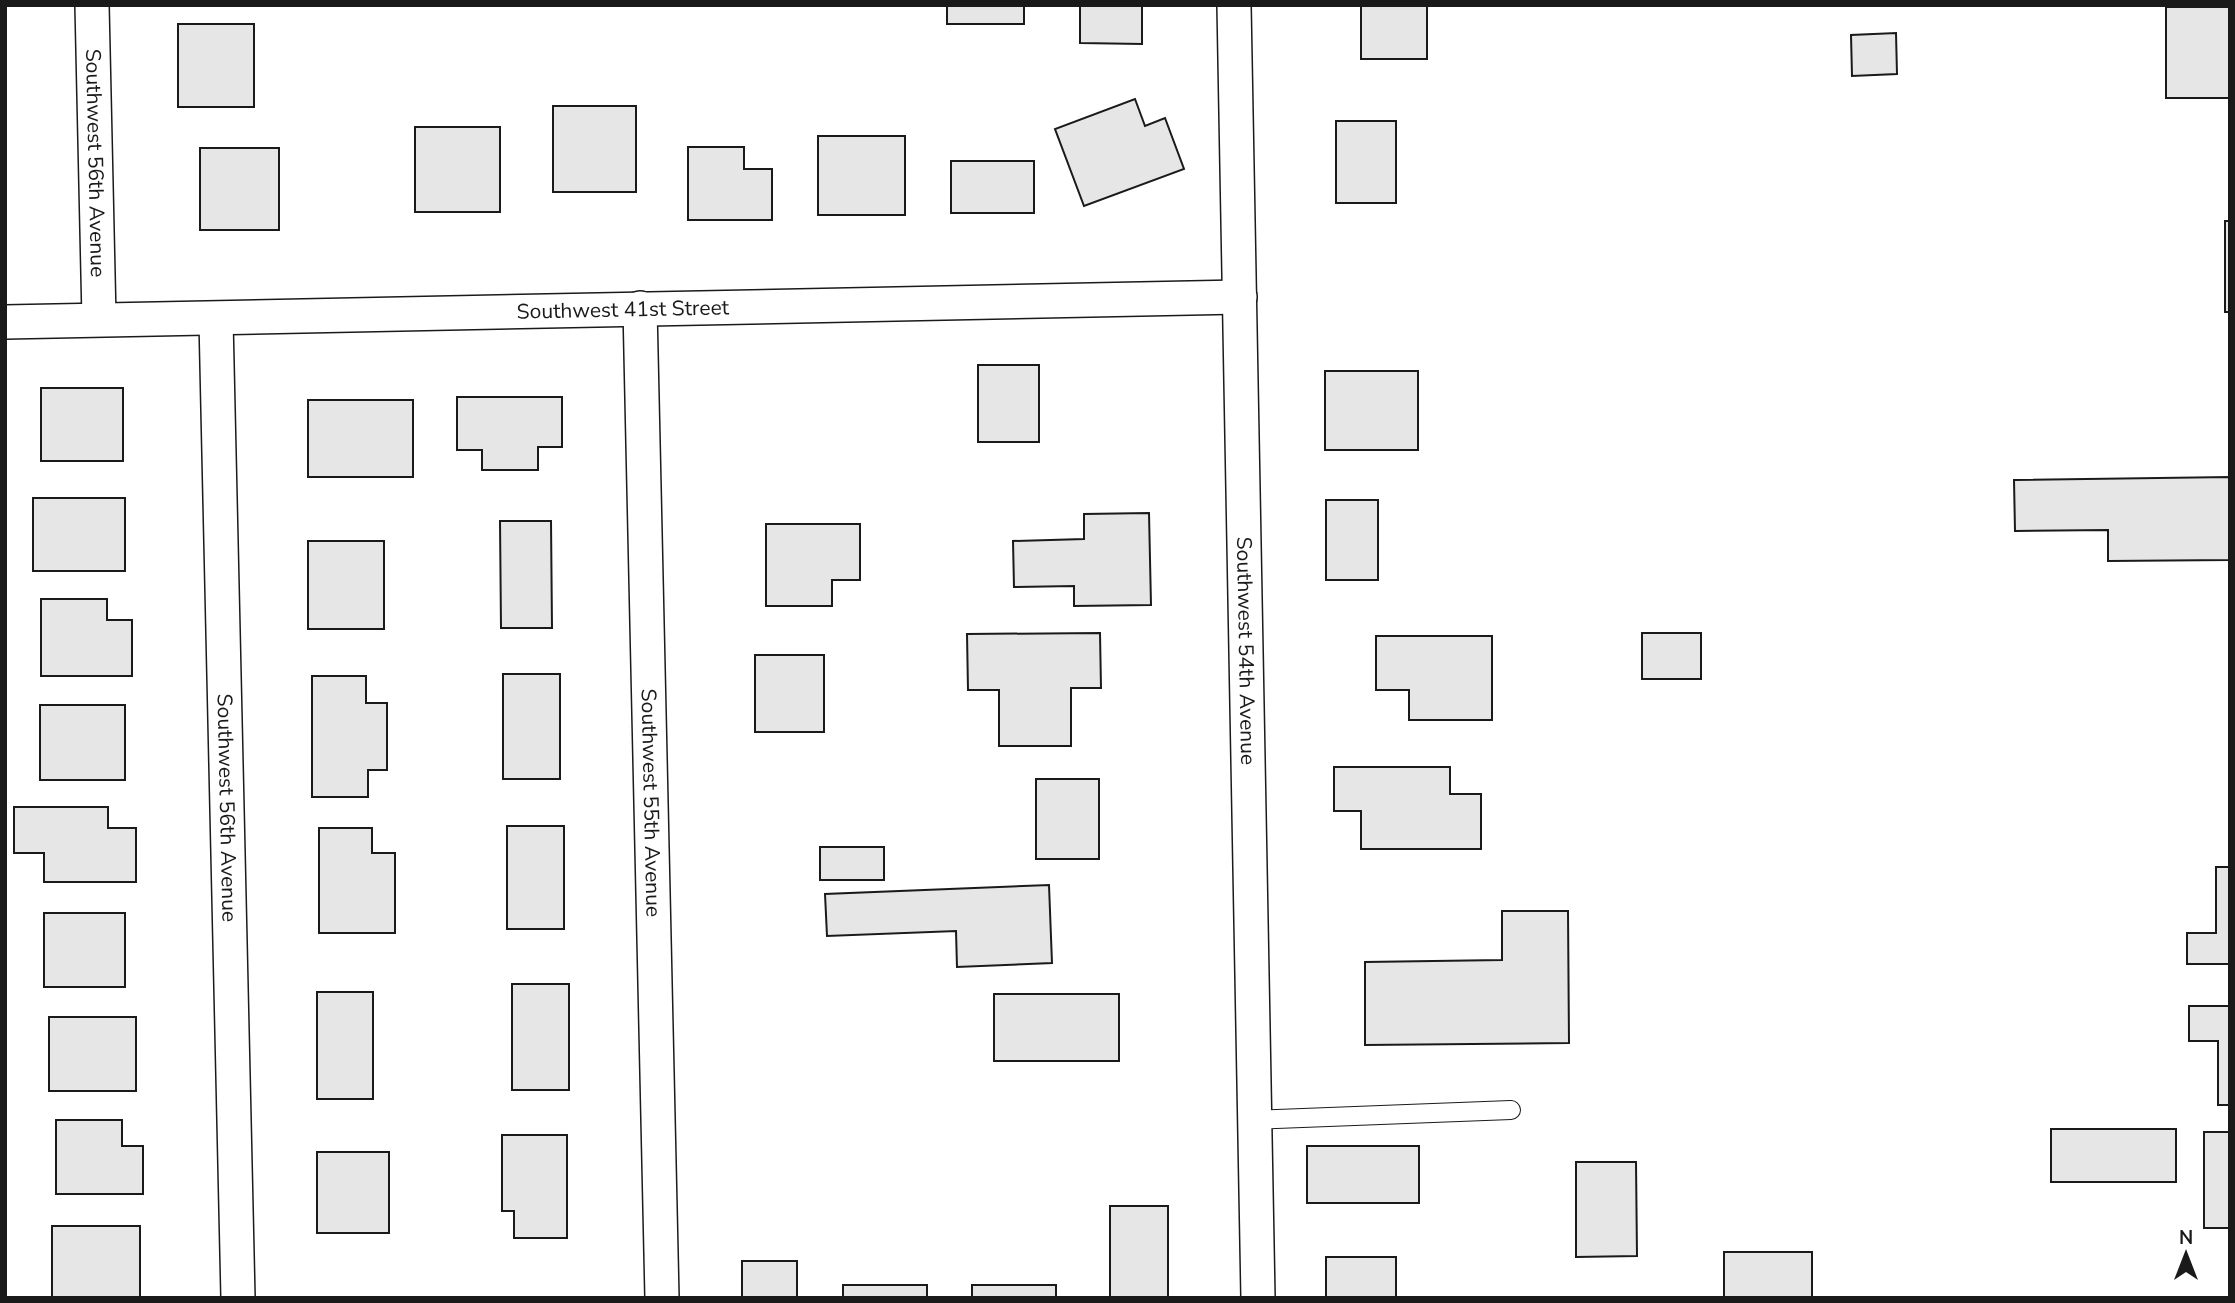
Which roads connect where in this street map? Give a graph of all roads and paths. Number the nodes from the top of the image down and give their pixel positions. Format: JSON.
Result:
{"nodes":[{"id":1,"x":92,"y":5,"type":"edge"},
{"id":2,"x":1234,"y":5,"type":"edge"},
{"id":3,"x":1240,"y":296,"type":"junction"},
{"id":4,"x":640,"y":308,"type":"junction"},
{"id":5,"x":99,"y":319,"type":"junction"},
{"id":6,"x":216,"y":320,"type":"junction"},
{"id":7,"x":5,"y":322,"type":"edge"},
{"id":8,"x":1511,"y":1110,"type":"dead end"},
{"id":9,"x":1252,"y":1120,"type":"junction"},
{"id":10,"x":239,"y":1298,"type":"edge"},
{"id":11,"x":663,"y":1298,"type":"edge"},
{"id":12,"x":1258,"y":1298,"type":"edge"}],
"edges":[{"from":1,"to":5,"type":"street","name":"Southwest 56th Avenue"},
{"from":2,"to":3,"type":"street","name":"Southwest 54th Avenue"},
{"from":3,"to":4,"type":"street","name":"Southwest 41st Street"},
{"from":3,"to":9,"type":"street","name":"Southwest 54th Avenue"},
{"from":4,"to":6,"type":"street","name":"Southwest 41st Street"},
{"from":4,"to":11,"type":"street","name":"Southwest 55th Avenue"},
{"from":5,"to":6,"type":"street","name":"Southwest 41st Street"},
{"from":5,"to":7,"type":"street","name":"Southwest 41st Street"},
{"from":6,"to":10,"type":"street","name":"Southwest 56th Avenue"},
{"from":8,"to":9,"type":"lane"},
{"from":9,"to":12,"type":"street","name":"Southwest 54th Avenue"}]}
